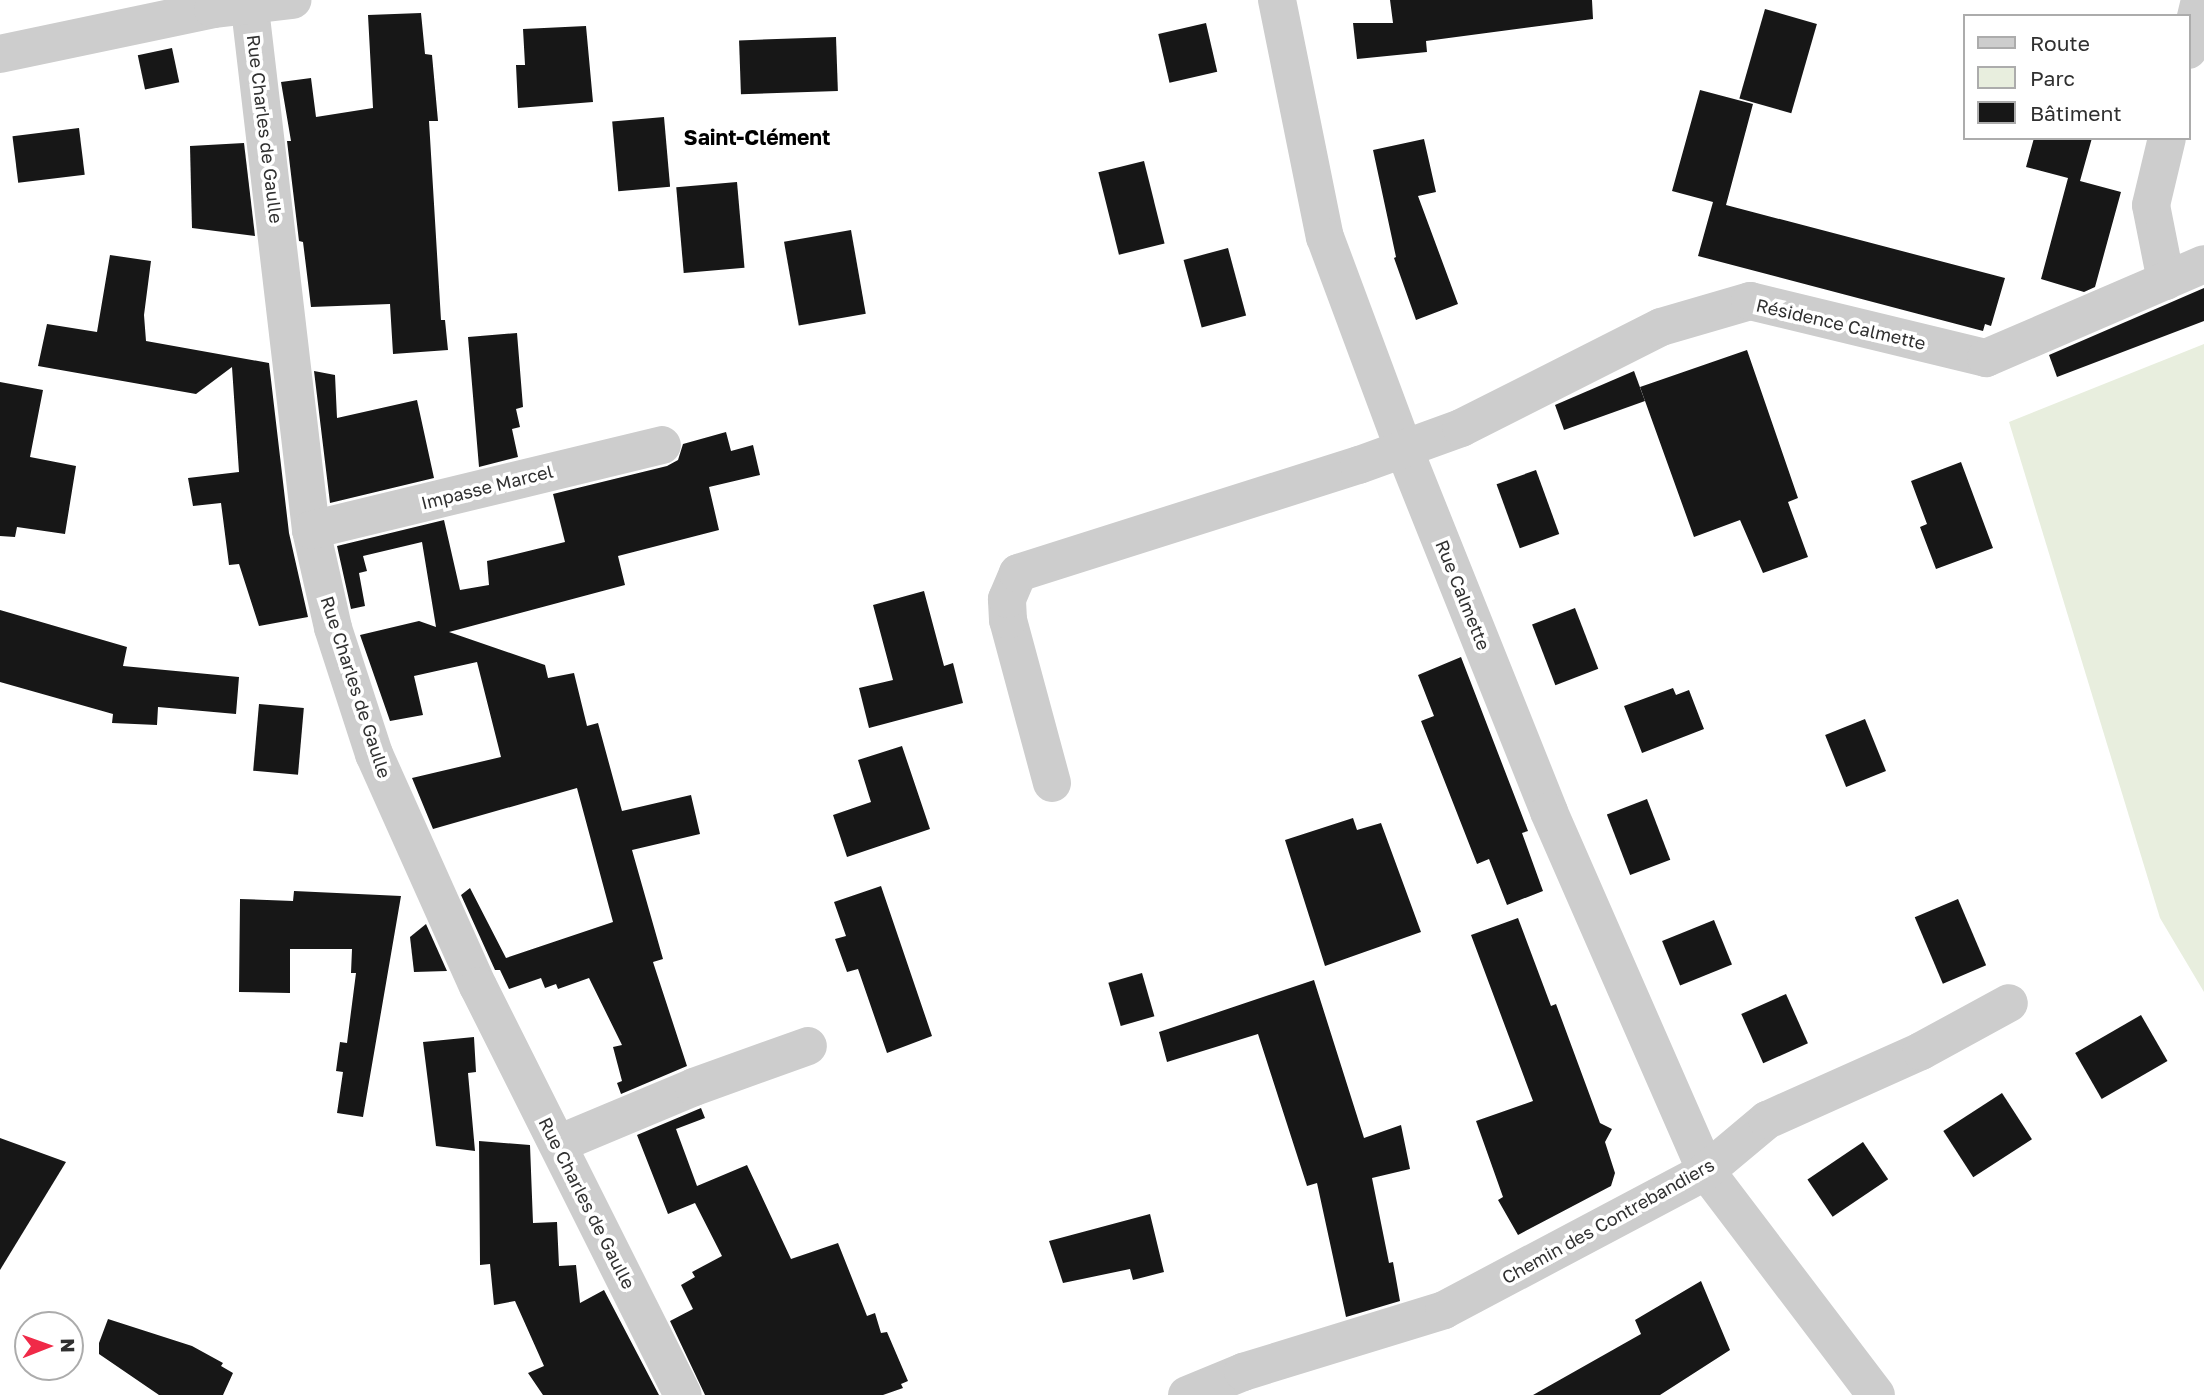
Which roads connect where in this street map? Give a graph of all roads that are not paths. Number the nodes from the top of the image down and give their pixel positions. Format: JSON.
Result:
{"nodes":[{"id":1,"x":292,"y":0,"type":"edge"},
{"id":2,"x":1277,"y":0,"type":"edge"},
{"id":3,"x":2200,"y":0,"type":"edge"},
{"id":4,"x":249,"y":2,"type":"edge"},
{"id":5,"x":2190,"y":42,"type":"edge"},
{"id":6,"x":0,"y":54,"type":"edge"},
{"id":7,"x":2167,"y":140,"type":"edge"},
{"id":8,"x":2204,"y":264,"type":"edge"},
{"id":9,"x":2166,"y":281,"type":"junction"},
{"id":10,"x":662,"y":445,"type":"dead end"},
{"id":11,"x":1404,"y":449,"type":"junction"},
{"id":12,"x":311,"y":530,"type":"junction"},
{"id":13,"x":1052,"y":783,"type":"dead end"},
{"id":14,"x":2009,"y":1003,"type":"dead end"},
{"id":15,"x":808,"y":1046,"type":"dead end"},
{"id":16,"x":558,"y":1144,"type":"junction"},
{"id":17,"x":1706,"y":1171,"type":"junction"},
{"id":18,"x":683,"y":1395,"type":"edge"},
{"id":19,"x":1187,"y":1395,"type":"edge"},
{"id":20,"x":1876,"y":1395,"type":"edge"}],
"edges":[{"from":1,"to":4,"type":"street"},
{"from":2,"to":11,"type":"street","name":"Rue Calmette"},
{"from":3,"to":5,"type":"street"},
{"from":4,"to":6,"type":"street"},
{"from":4,"to":12,"type":"street","name":"Rue Charles de Gaulle"},
{"from":7,"to":9,"type":"street"},
{"from":8,"to":9,"type":"street","name":"Résidence Calmette"},
{"from":9,"to":11,"type":"street","name":"Résidence Calmette"},
{"from":10,"to":12,"type":"street","name":"Impasse Marcel"},
{"from":11,"to":13,"type":"street","name":"Résidence Calmette"},
{"from":11,"to":17,"type":"street","name":"Rue Calmette"},
{"from":12,"to":16,"type":"street","name":"Rue Charles de Gaulle"},
{"from":14,"to":17,"type":"street","name":"Chemin des Contrebandiers"},
{"from":15,"to":16,"type":"street"},
{"from":16,"to":18,"type":"street","name":"Rue Charles de Gaulle"},
{"from":17,"to":19,"type":"street","name":"Chemin des Contrebandiers"},
{"from":17,"to":20,"type":"street","name":"Rue Calmette"}]}
